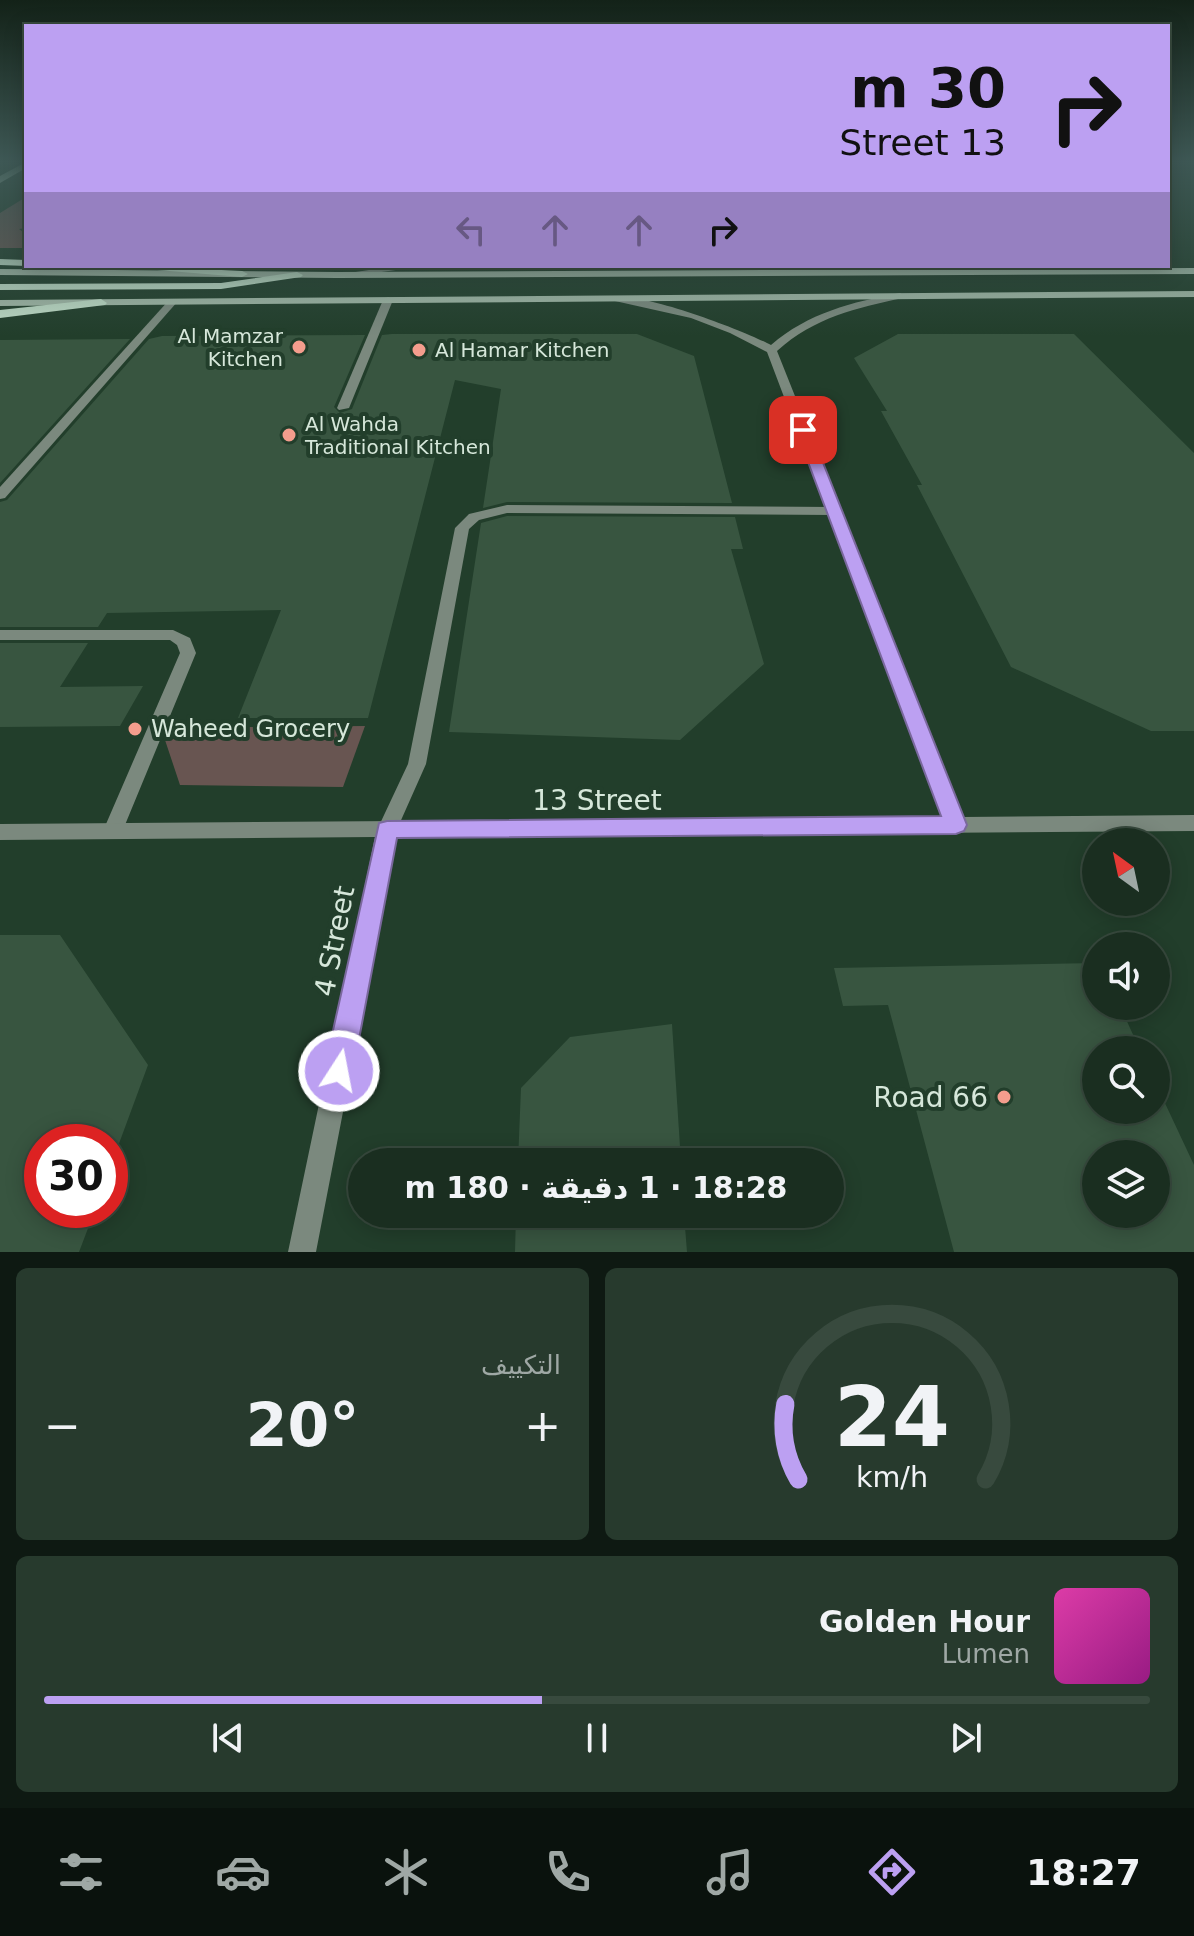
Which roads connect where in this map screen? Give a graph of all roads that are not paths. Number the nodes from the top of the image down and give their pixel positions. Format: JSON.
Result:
{"nodes":[{"id":1,"x":0,"y":262,"type":"edge"},
{"id":2,"x":24,"y":263,"type":"edge"},
{"id":3,"x":169,"y":268,"type":"edge"},
{"id":4,"x":402,"y":268,"type":"edge"},
{"id":5,"x":791,"y":268,"type":"edge"},
{"id":6,"x":1194,"y":271,"type":"edge"},
{"id":7,"x":0,"y":272,"type":"edge"},
{"id":8,"x":853,"y":273,"type":"junction"},
{"id":9,"x":242,"y":274,"type":"junction"},
{"id":10,"x":297,"y":275,"type":"junction"},
{"id":11,"x":337,"y":275,"type":"junction"},
{"id":12,"x":0,"y":287,"type":"edge"},
{"id":13,"x":1194,"y":294,"type":"edge"},
{"id":14,"x":906,"y":295,"type":"junction"},
{"id":15,"x":611,"y":299,"type":"junction"},
{"id":16,"x":388,"y":300,"type":"junction"},
{"id":17,"x":173,"y":301,"type":"junction"},
{"id":18,"x":0,"y":303,"type":"edge"},
{"id":19,"x":101,"y":303,"type":"junction"},
{"id":20,"x":0,"y":314,"type":"edge"},
{"id":21,"x":772,"y":350,"type":"junction"},
{"id":22,"x":343,"y":408,"type":"dead end"},
{"id":23,"x":0,"y":495,"type":"edge"},
{"id":24,"x":833,"y":511,"type":"junction"},
{"id":25,"x":0,"y":635,"type":"edge"},
{"id":26,"x":1194,"y":823,"type":"edge"},
{"id":27,"x":956,"y":825,"type":"junction"},
{"id":28,"x":387,"y":830,"type":"junction"},
{"id":29,"x":113,"y":831,"type":"junction"},
{"id":30,"x":0,"y":832,"type":"edge"},
{"id":31,"x":302,"y":1252,"type":"edge"}],
"edges":[{"from":1,"to":2,"type":"main road"},
{"from":3,"to":9,"type":"main road"},
{"from":4,"to":11,"type":"street"},
{"from":5,"to":8,"type":"street"},
{"from":6,"to":8,"type":"street"},
{"from":7,"to":9,"type":"street"},
{"from":8,"to":11,"type":"street"},
{"from":9,"to":10,"type":"street"},
{"from":10,"to":11,"type":"street"},
{"from":10,"to":12,"type":"main road"},
{"from":13,"to":14,"type":"street"},
{"from":14,"to":15,"type":"street"},
{"from":14,"to":21,"type":"street"},
{"from":15,"to":16,"type":"street"},
{"from":15,"to":21,"type":"street"},
{"from":16,"to":17,"type":"street"},
{"from":16,"to":22,"type":"street"},
{"from":17,"to":19,"type":"street"},
{"from":17,"to":23,"type":"street"},
{"from":18,"to":19,"type":"street"},
{"from":19,"to":20,"type":"main road"},
{"from":21,"to":24,"type":"street"},
{"from":24,"to":27,"type":"street"},
{"from":24,"to":28,"type":"street","name":"4 Street"},
{"from":25,"to":29,"type":"street"},
{"from":26,"to":27,"type":"street","name":"13 Street"},
{"from":27,"to":28,"type":"street","name":"13 Street"},
{"from":28,"to":29,"type":"street","name":"13 Street"},
{"from":28,"to":31,"type":"street","name":"4 Street"},
{"from":29,"to":30,"type":"street","name":"13 Street"}]}
